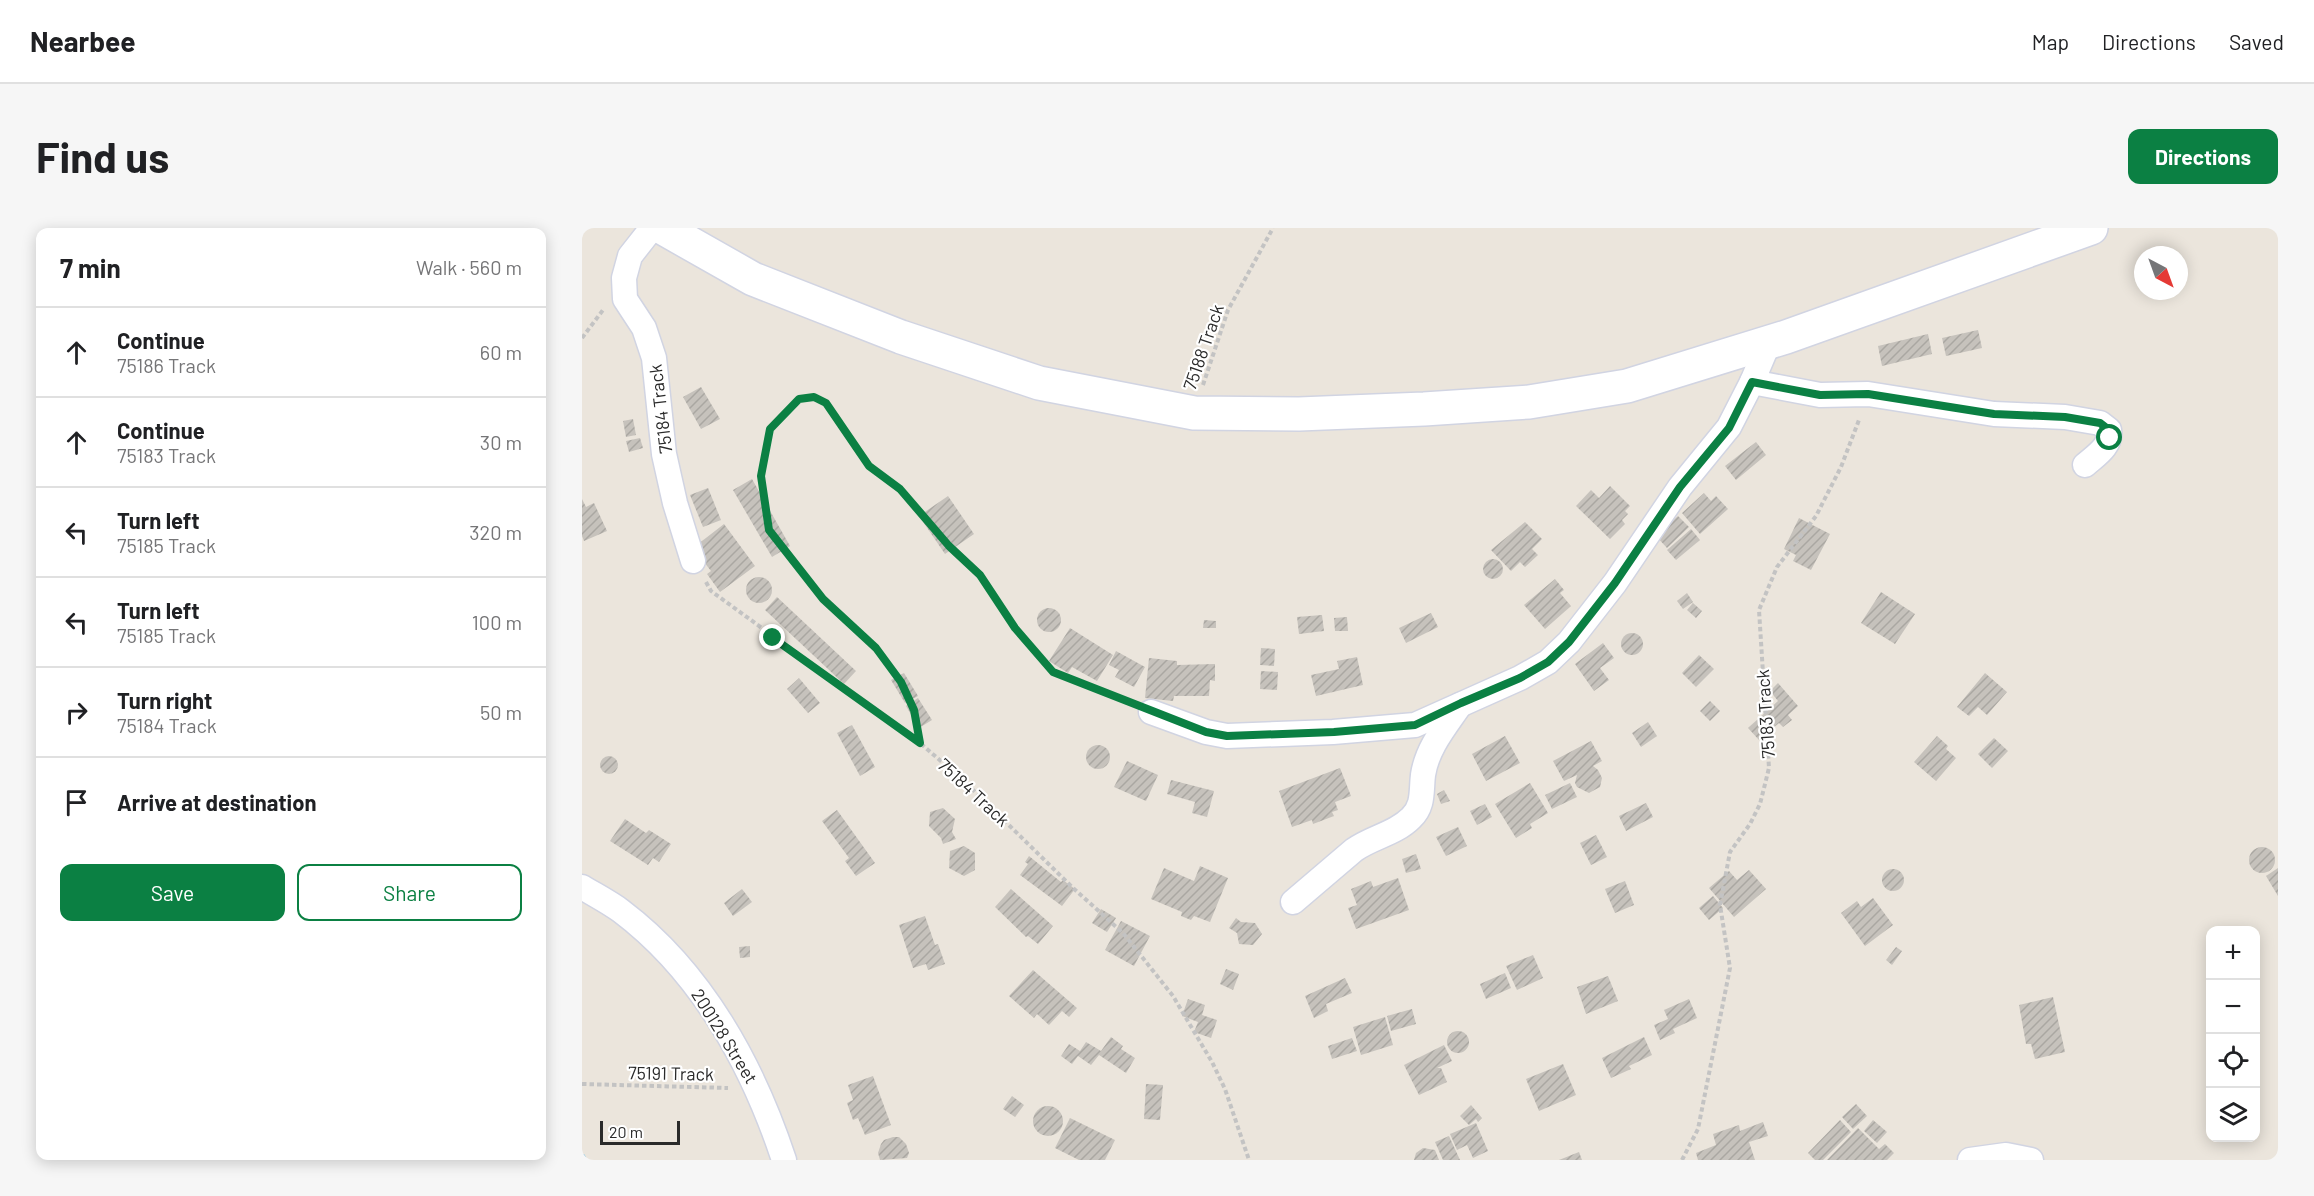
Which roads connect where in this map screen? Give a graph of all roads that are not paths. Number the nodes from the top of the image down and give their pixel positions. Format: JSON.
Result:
{"nodes":[{"id":1,"x":652,"y":228,"type":"edge"},
{"id":2,"x":663,"y":228,"type":"edge"},
{"id":3,"x":2091,"y":228,"type":"edge"},
{"id":4,"x":1769,"y":342,"type":"junction"},
{"id":5,"x":1752,"y":382,"type":"junction"},
{"id":6,"x":2085,"y":465,"type":"dead end"},
{"id":7,"x":693,"y":561,"type":"road end"},
{"id":8,"x":1461,"y":703,"type":"junction"},
{"id":9,"x":1150,"y":712,"type":"road end"},
{"id":10,"x":582,"y":887,"type":"edge"},
{"id":11,"x":1293,"y":902,"type":"dead end"},
{"id":12,"x":784,"y":1160,"type":"edge"},
{"id":13,"x":1970,"y":1160,"type":"edge"},
{"id":14,"x":2031,"y":1160,"type":"edge"}],
"edges":[{"from":1,"to":7,"type":"street","name":"75184 Track"},
{"from":2,"to":4,"type":"street"},
{"from":3,"to":4,"type":"street"},
{"from":4,"to":5,"type":"street"},
{"from":5,"to":6,"type":"street"},
{"from":5,"to":8,"type":"street"},
{"from":8,"to":9,"type":"street"},
{"from":8,"to":11,"type":"street"},
{"from":10,"to":12,"type":"street","name":"200128 Street"},
{"from":13,"to":14,"type":"street"}]}
